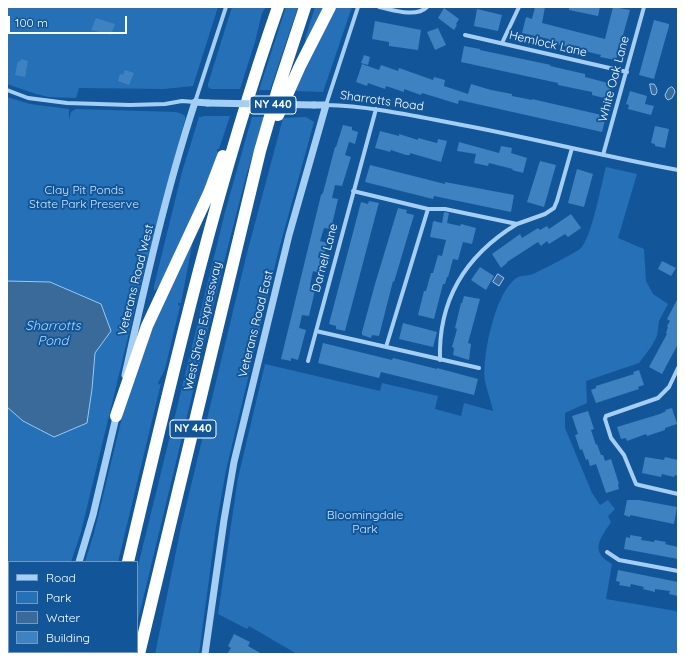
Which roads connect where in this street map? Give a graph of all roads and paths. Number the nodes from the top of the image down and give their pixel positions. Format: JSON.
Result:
{"nodes":[{"id":1,"x":226,"y":7,"type":"edge"},
{"id":2,"x":305,"y":7,"type":"edge"},
{"id":3,"x":330,"y":7,"type":"edge"},
{"id":4,"x":358,"y":7,"type":"edge"},
{"id":5,"x":379,"y":7,"type":"edge"},
{"id":6,"x":427,"y":7,"type":"edge"},
{"id":7,"x":519,"y":7,"type":"edge"},
{"id":8,"x":644,"y":7,"type":"edge"},
{"id":9,"x":277,"y":12,"type":"edge"},
{"id":10,"x":465,"y":35,"type":"dead end"},
{"id":11,"x":502,"y":43,"type":"junction"},
{"id":12,"x":627,"y":72,"type":"junction"},
{"id":13,"x":7,"y":90,"type":"edge"},
{"id":14,"x":195,"y":102,"type":"junction"},
{"id":15,"x":326,"y":105,"type":"junction"},
{"id":16,"x":376,"y":109,"type":"junction"},
{"id":17,"x":572,"y":148,"type":"junction"},
{"id":18,"x":603,"y":156,"type":"junction"},
{"id":19,"x":678,"y":170,"type":"edge"},
{"id":20,"x":353,"y":191,"type":"junction"},
{"id":21,"x":247,"y":205,"type":"junction"},
{"id":22,"x":428,"y":209,"type":"junction"},
{"id":23,"x":517,"y":224,"type":"junction"},
{"id":24,"x":316,"y":331,"type":"junction"},
{"id":25,"x":386,"y":347,"type":"junction"},
{"id":26,"x":440,"y":360,"type":"junction"},
{"id":27,"x":308,"y":361,"type":"dead end"},
{"id":28,"x":479,"y":368,"type":"dead end"},
{"id":29,"x":678,"y":368,"type":"edge"},
{"id":30,"x":673,"y":378,"type":"junction"},
{"id":31,"x":678,"y":381,"type":"edge"},
{"id":32,"x":116,"y":416,"type":"junction"},
{"id":33,"x":678,"y":494,"type":"edge"},
{"id":34,"x":607,"y":552,"type":"dead end"},
{"id":35,"x":79,"y":561,"type":"edge"},
{"id":36,"x":128,"y":561,"type":"edge"},
{"id":37,"x":678,"y":571,"type":"edge"},
{"id":38,"x":139,"y":654,"type":"edge"},
{"id":39,"x":205,"y":654,"type":"edge"}],
"edges":[{"from":1,"to":14,"type":"street","name":"Veterans Road West"},
{"from":2,"to":21,"type":"highway","name":"West Shore Expressway","number":"NY 440"},
{"from":3,"to":21,"type":"highway"},
{"from":4,"to":15,"type":"street","name":"Veterans Road East"},
{"from":5,"to":6,"type":"street"},
{"from":7,"to":11,"type":"street"},
{"from":8,"to":12,"type":"street","name":"White Oak Lane"},
{"from":9,"to":32,"type":"highway"},
{"from":9,"to":36,"type":"highway","name":"West Shore Expressway","number":"NY 440"},
{"from":10,"to":11,"type":"street","name":"Hemlock Lane"},
{"from":11,"to":12,"type":"street","name":"Hemlock Lane"},
{"from":12,"to":18,"type":"street","name":"White Oak Lane"},
{"from":13,"to":14,"type":"street","name":"Sharrotts Road"},
{"from":14,"to":15,"type":"street","name":"Sharrotts Road","bridge":true},
{"from":14,"to":32,"type":"street","name":"Veterans Road West"},
{"from":15,"to":16,"type":"street","name":"Sharrotts Road"},
{"from":15,"to":39,"type":"street","name":"Veterans Road East"},
{"from":16,"to":17,"type":"street","name":"Sharrotts Road"},
{"from":16,"to":20,"type":"street","name":"Darnell Lane"},
{"from":17,"to":18,"type":"street","name":"Sharrotts Road"},
{"from":17,"to":23,"type":"street"},
{"from":18,"to":19,"type":"street","name":"Sharrotts Road"},
{"from":20,"to":22,"type":"street"},
{"from":20,"to":24,"type":"street","name":"Darnell Lane"},
{"from":21,"to":38,"type":"highway","name":"West Shore Expressway","number":"NY 440"},
{"from":22,"to":23,"type":"street"},
{"from":22,"to":25,"type":"street"},
{"from":23,"to":26,"type":"street"},
{"from":24,"to":25,"type":"street"},
{"from":24,"to":27,"type":"street","name":"Darnell Lane"},
{"from":25,"to":26,"type":"street"},
{"from":26,"to":28,"type":"street"},
{"from":29,"to":30,"type":"street"},
{"from":30,"to":31,"type":"street"},
{"from":30,"to":33,"type":"street"},
{"from":32,"to":35,"type":"street","name":"Veterans Road West"},
{"from":34,"to":37,"type":"street"}]}
